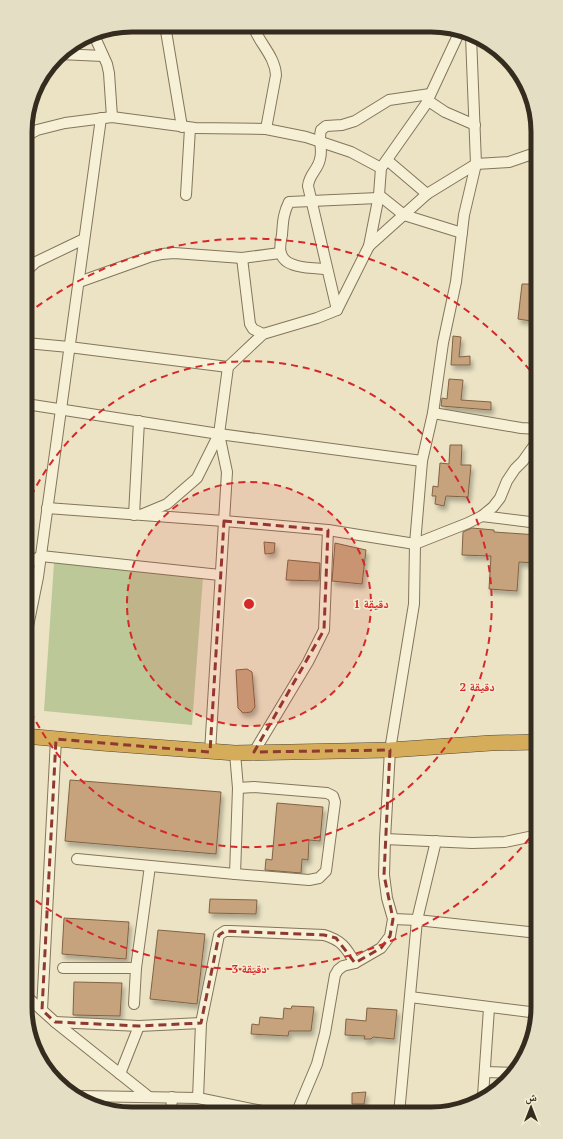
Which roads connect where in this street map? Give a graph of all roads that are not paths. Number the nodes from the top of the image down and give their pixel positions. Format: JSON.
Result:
{"nodes":[{"id":1,"x":166,"y":32,"type":"edge"},
{"id":2,"x":256,"y":32,"type":"edge"},
{"id":3,"x":458,"y":36,"type":"edge"},
{"id":4,"x":96,"y":39,"type":"edge"},
{"id":5,"x":471,"y":40,"type":"edge"},
{"id":6,"x":69,"y":54,"type":"edge"},
{"id":7,"x":104,"y":56,"type":"junction"},
{"id":8,"x":429,"y":97,"type":"junction"},
{"id":9,"x":112,"y":117,"type":"junction"},
{"id":10,"x":100,"y":118,"type":"junction"},
{"id":11,"x":475,"y":124,"type":"junction"},
{"id":12,"x":186,"y":127,"type":"junction"},
{"id":13,"x":266,"y":129,"type":"junction"},
{"id":14,"x":32,"y":133,"type":"edge"},
{"id":15,"x":320,"y":143,"type":"junction"},
{"id":16,"x":531,"y":154,"type":"edge"},
{"id":17,"x":384,"y":164,"type":"junction"},
{"id":18,"x":476,"y":164,"type":"junction"},
{"id":19,"x":427,"y":194,"type":"junction"},
{"id":20,"x":186,"y":195,"type":"dead end"},
{"id":21,"x":379,"y":197,"type":"junction"},
{"id":22,"x":311,"y":201,"type":"junction"},
{"id":23,"x":404,"y":215,"type":"junction"},
{"id":24,"x":462,"y":233,"type":"junction"},
{"id":25,"x":84,"y":239,"type":"junction"},
{"id":26,"x":369,"y":246,"type":"junction"},
{"id":27,"x":280,"y":253,"type":"junction"},
{"id":28,"x":242,"y":258,"type":"junction"},
{"id":29,"x":32,"y":266,"type":"edge"},
{"id":30,"x":327,"y":269,"type":"junction"},
{"id":31,"x":79,"y":282,"type":"junction"},
{"id":32,"x":337,"y":310,"type":"junction"},
{"id":33,"x":263,"y":334,"type":"junction"},
{"id":34,"x":32,"y":344,"type":"edge"},
{"id":35,"x":69,"y":347,"type":"junction"},
{"id":36,"x":228,"y":368,"type":"junction"},
{"id":37,"x":32,"y":405,"type":"edge"},
{"id":38,"x":62,"y":409,"type":"junction"},
{"id":39,"x":433,"y":413,"type":"junction"},
{"id":40,"x":138,"y":421,"type":"junction"},
{"id":41,"x":531,"y":429,"type":"edge"},
{"id":42,"x":219,"y":434,"type":"junction"},
{"id":43,"x":531,"y":449,"type":"edge"},
{"id":44,"x":422,"y":461,"type":"junction"},
{"id":45,"x":47,"y":508,"type":"junction"},
{"id":46,"x":138,"y":515,"type":"junction"},
{"id":47,"x":482,"y":516,"type":"junction"},
{"id":48,"x":224,"y":521,"type":"junction"},
{"id":49,"x":531,"y":522,"type":"edge"},
{"id":50,"x":328,"y":530,"type":"junction"},
{"id":51,"x":415,"y":544,"type":"junction"},
{"id":52,"x":41,"y":556,"type":"junction"},
{"id":53,"x":32,"y":561,"type":"edge"},
{"id":54,"x":220,"y":575,"type":"junction"},
{"id":55,"x":32,"y":607,"type":"edge"},
{"id":56,"x":32,"y":737,"type":"edge"},
{"id":57,"x":56,"y":739,"type":"junction"},
{"id":58,"x":531,"y":742,"type":"edge"},
{"id":59,"x":390,"y":750,"type":"junction"},
{"id":60,"x":210,"y":752,"type":"junction"},
{"id":61,"x":254,"y":752,"type":"junction"},
{"id":62,"x":235,"y":753,"type":"junction"},
{"id":63,"x":238,"y":788,"type":"junction"},
{"id":64,"x":531,"y":837,"type":"edge"},
{"id":65,"x":385,"y":839,"type":"junction"},
{"id":66,"x":436,"y":841,"type":"junction"},
{"id":67,"x":77,"y":859,"type":"dead end"},
{"id":68,"x":150,"y":866,"type":"junction"},
{"id":69,"x":235,"y":874,"type":"junction"},
{"id":70,"x":393,"y":920,"type":"junction"},
{"id":71,"x":417,"y":920,"type":"junction"},
{"id":72,"x":531,"y":931,"type":"edge"},
{"id":73,"x":355,"y":962,"type":"junction"},
{"id":74,"x":63,"y":968,"type":"dead end"},
{"id":75,"x":136,"y":968,"type":"junction"},
{"id":76,"x":410,"y":997,"type":"junction"},
{"id":77,"x":32,"y":1001,"type":"edge"},
{"id":78,"x":134,"y":1004,"type":"dead end"},
{"id":79,"x":489,"y":1008,"type":"junction"},
{"id":80,"x":42,"y":1010,"type":"junction"},
{"id":81,"x":531,"y":1012,"type":"edge"},
{"id":82,"x":55,"y":1022,"type":"junction"},
{"id":83,"x":201,"y":1023,"type":"junction"},
{"id":84,"x":139,"y":1026,"type":"junction"},
{"id":85,"x":485,"y":1072,"type":"junction"},
{"id":86,"x":506,"y":1073,"type":"edge"},
{"id":87,"x":120,"y":1074,"type":"junction"},
{"id":88,"x":483,"y":1092,"type":"edge"},
{"id":89,"x":86,"y":1096,"type":"edge"},
{"id":90,"x":149,"y":1097,"type":"junction"},
{"id":91,"x":172,"y":1098,"type":"junction"},
{"id":92,"x":198,"y":1098,"type":"junction"},
{"id":93,"x":171,"y":1107,"type":"edge"},
{"id":94,"x":237,"y":1107,"type":"edge"},
{"id":95,"x":299,"y":1107,"type":"edge"},
{"id":96,"x":400,"y":1107,"type":"edge"}],
"edges":[{"from":1,"to":12,"type":"street"},
{"from":2,"to":13,"type":"street"},
{"from":3,"to":8,"type":"street"},
{"from":4,"to":7,"type":"street"},
{"from":5,"to":11,"type":"street"},
{"from":6,"to":7,"type":"street"},
{"from":7,"to":9,"type":"street"},
{"from":8,"to":11,"type":"street"},
{"from":8,"to":15,"type":"street"},
{"from":8,"to":17,"type":"street"},
{"from":9,"to":10,"type":"street"},
{"from":9,"to":12,"type":"street"},
{"from":10,"to":14,"type":"street"},
{"from":10,"to":25,"type":"street"},
{"from":11,"to":18,"type":"street"},
{"from":12,"to":13,"type":"street"},
{"from":12,"to":20,"type":"street"},
{"from":13,"to":15,"type":"street"},
{"from":15,"to":17,"type":"street"},
{"from":15,"to":22,"type":"street"},
{"from":16,"to":18,"type":"street"},
{"from":17,"to":19,"type":"street"},
{"from":17,"to":21,"type":"street"},
{"from":18,"to":19,"type":"street"},
{"from":18,"to":24,"type":"street"},
{"from":19,"to":23,"type":"street"},
{"from":21,"to":22,"type":"street"},
{"from":21,"to":23,"type":"street"},
{"from":21,"to":26,"type":"street"},
{"from":22,"to":27,"type":"street"},
{"from":22,"to":30,"type":"street"},
{"from":23,"to":24,"type":"street"},
{"from":23,"to":26,"type":"street"},
{"from":24,"to":39,"type":"street"},
{"from":25,"to":29,"type":"street"},
{"from":25,"to":31,"type":"street"},
{"from":26,"to":32,"type":"street"},
{"from":27,"to":28,"type":"street"},
{"from":27,"to":30,"type":"street"},
{"from":28,"to":31,"type":"street"},
{"from":28,"to":33,"type":"street"},
{"from":30,"to":32,"type":"street"},
{"from":31,"to":35,"type":"street"},
{"from":32,"to":33,"type":"street"},
{"from":33,"to":36,"type":"street"},
{"from":34,"to":35,"type":"street"},
{"from":35,"to":36,"type":"street"},
{"from":35,"to":38,"type":"street"},
{"from":36,"to":42,"type":"street"},
{"from":37,"to":38,"type":"street"},
{"from":38,"to":40,"type":"street"},
{"from":38,"to":45,"type":"street"},
{"from":39,"to":41,"type":"street"},
{"from":39,"to":44,"type":"street"},
{"from":40,"to":42,"type":"street"},
{"from":40,"to":46,"type":"street"},
{"from":42,"to":44,"type":"street"},
{"from":42,"to":46,"type":"street"},
{"from":42,"to":48,"type":"street"},
{"from":43,"to":47,"type":"street"},
{"from":44,"to":51,"type":"street"},
{"from":45,"to":46,"type":"street"},
{"from":45,"to":52,"type":"street"},
{"from":46,"to":48,"type":"street"},
{"from":47,"to":49,"type":"street"},
{"from":47,"to":51,"type":"street"},
{"from":48,"to":50,"type":"street"},
{"from":48,"to":54,"type":"street"},
{"from":50,"to":51,"type":"street"},
{"from":50,"to":61,"type":"street"},
{"from":51,"to":59,"type":"street"},
{"from":52,"to":53,"type":"street"},
{"from":52,"to":54,"type":"street"},
{"from":52,"to":55,"type":"street"},
{"from":54,"to":60,"type":"street"},
{"from":56,"to":57,"type":"highway"},
{"from":57,"to":60,"type":"highway"},
{"from":57,"to":80,"type":"street"},
{"from":58,"to":59,"type":"highway"},
{"from":59,"to":61,"type":"highway"},
{"from":59,"to":65,"type":"street"},
{"from":60,"to":62,"type":"highway"},
{"from":61,"to":62,"type":"highway"},
{"from":62,"to":63,"type":"street"},
{"from":63,"to":69,"type":"street"},
{"from":63,"to":69,"type":"street"},
{"from":64,"to":66,"type":"street"},
{"from":65,"to":66,"type":"street"},
{"from":65,"to":70,"type":"street"},
{"from":66,"to":71,"type":"street"},
{"from":67,"to":68,"type":"street"},
{"from":68,"to":69,"type":"street"},
{"from":68,"to":75,"type":"street"},
{"from":70,"to":71,"type":"street"},
{"from":70,"to":73,"type":"street"},
{"from":71,"to":72,"type":"street"},
{"from":71,"to":76,"type":"street"},
{"from":73,"to":83,"type":"street"},
{"from":73,"to":95,"type":"street"},
{"from":74,"to":75,"type":"street"},
{"from":75,"to":78,"type":"street"},
{"from":76,"to":79,"type":"street"},
{"from":76,"to":96,"type":"street"},
{"from":77,"to":80,"type":"street"},
{"from":79,"to":81,"type":"street"},
{"from":79,"to":85,"type":"street"},
{"from":80,"to":82,"type":"street"},
{"from":82,"to":84,"type":"street"},
{"from":82,"to":87,"type":"street"},
{"from":83,"to":84,"type":"street"},
{"from":83,"to":92,"type":"street"},
{"from":84,"to":87,"type":"street"},
{"from":85,"to":86,"type":"street"},
{"from":85,"to":88,"type":"street"},
{"from":87,"to":90,"type":"street"},
{"from":89,"to":90,"type":"street"},
{"from":90,"to":91,"type":"street"},
{"from":91,"to":92,"type":"street"},
{"from":91,"to":93,"type":"street"},
{"from":92,"to":94,"type":"street"}]}
